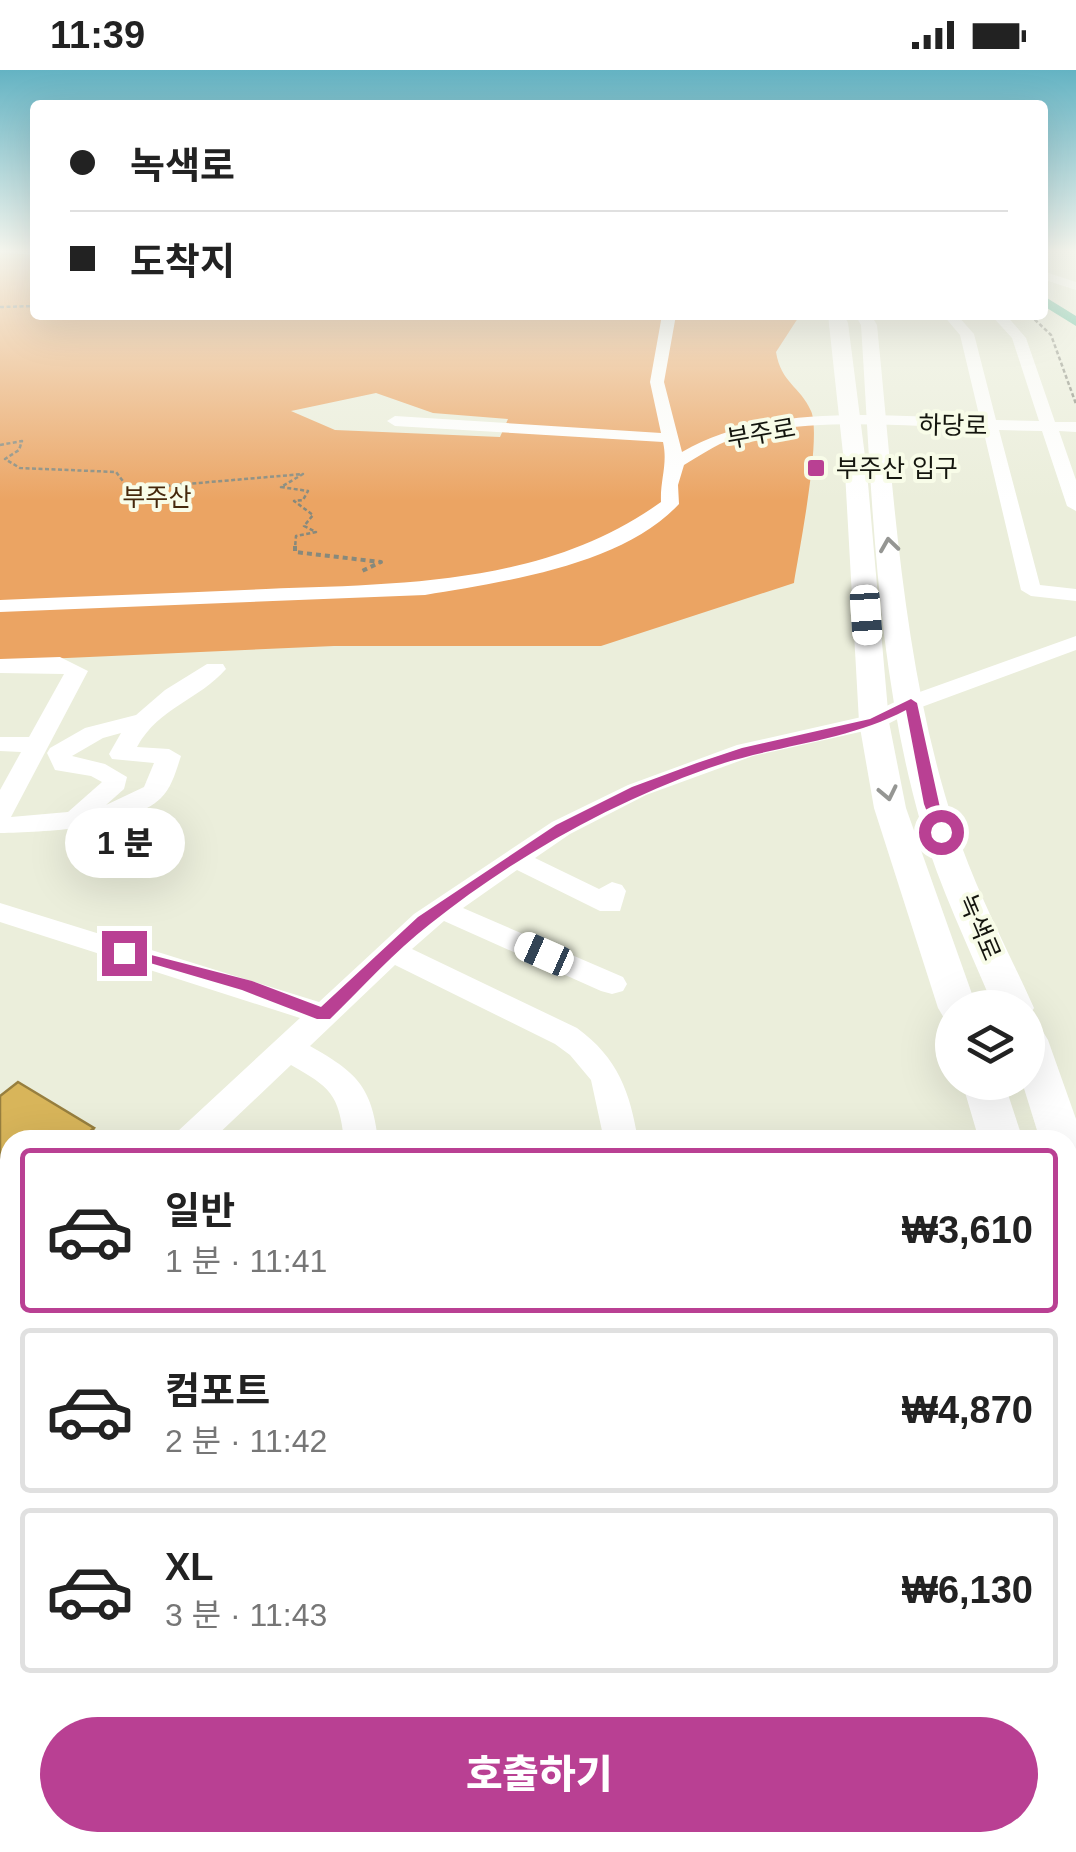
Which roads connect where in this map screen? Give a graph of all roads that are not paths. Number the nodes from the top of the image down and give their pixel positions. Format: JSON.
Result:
{"nodes":[{"id":1,"x":665,"y":335,"type":"edge"},
{"id":2,"x":843,"y":335,"type":"edge"},
{"id":3,"x":868,"y":335,"type":"edge"},
{"id":4,"x":968,"y":335,"type":"edge"},
{"id":5,"x":1018,"y":335,"type":"edge"},
{"id":6,"x":396,"y":422,"type":"dead end"},
{"id":7,"x":864,"y":424,"type":"junction"},
{"id":8,"x":989,"y":426,"type":"junction"},
{"id":9,"x":1051,"y":426,"type":"junction"},
{"id":10,"x":1076,"y":426,"type":"edge"},
{"id":11,"x":670,"y":438,"type":"junction"},
{"id":12,"x":676,"y":462,"type":"junction"},
{"id":13,"x":1076,"y":506,"type":"edge"},
{"id":14,"x":1076,"y":595,"type":"edge"},
{"id":15,"x":0,"y":606,"type":"edge"},
{"id":16,"x":1076,"y":644,"type":"edge"},
{"id":17,"x":0,"y":666,"type":"edge"},
{"id":18,"x":215,"y":669,"type":"dead end"},
{"id":19,"x":911,"y":703,"type":"junction"},
{"id":20,"x":140,"y":721,"type":"junction"},
{"id":21,"x":874,"y":722,"type":"junction"},
{"id":22,"x":0,"y":744,"type":"edge"},
{"id":23,"x":40,"y":745,"type":"junction"},
{"id":24,"x":0,"y":814,"type":"edge"},
{"id":25,"x":78,"y":817,"type":"junction"},
{"id":26,"x":0,"y":825,"type":"edge"},
{"id":27,"x":514,"y":858,"type":"junction"},
{"id":28,"x":612,"y":891,"type":"dead end"},
{"id":29,"x":441,"y":909,"type":"junction"},
{"id":30,"x":0,"y":912,"type":"edge"},
{"id":31,"x":391,"y":952,"type":"junction"},
{"id":32,"x":612,"y":984,"type":"dead end"},
{"id":33,"x":952,"y":990,"type":"edge"},
{"id":34,"x":1007,"y":990,"type":"edge"},
{"id":35,"x":324,"y":1015,"type":"junction"},
{"id":36,"x":288,"y":1048,"type":"junction"},
{"id":37,"x":1045,"y":1090,"type":"edge"},
{"id":38,"x":989,"y":1100,"type":"edge"},
{"id":39,"x":201,"y":1130,"type":"edge"},
{"id":40,"x":359,"y":1130,"type":"edge"},
{"id":41,"x":618,"y":1130,"type":"edge"},
{"id":42,"x":998,"y":1130,"type":"edge"},
{"id":43,"x":1059,"y":1130,"type":"edge"}],
"edges":[{"from":1,"to":11,"type":"street"},
{"from":2,"to":7,"type":"main road","name":"녹색로"},
{"from":3,"to":7,"type":"main road","name":"녹색로"},
{"from":4,"to":8,"type":"street"},
{"from":5,"to":9,"type":"street"},
{"from":6,"to":11,"type":"street"},
{"from":7,"to":8,"type":"street","name":"하당로"},
{"from":7,"to":12,"type":"street","name":"부주로"},
{"from":19,"to":7,"type":"main road","name":"녹색로","one_way":true},
{"from":7,"to":21,"type":"main road","name":"녹색로"},
{"from":8,"to":9,"type":"street","name":"하당로"},
{"from":8,"to":14,"type":"street"},
{"from":9,"to":10,"type":"street","name":"하당로"},
{"from":9,"to":13,"type":"street"},
{"from":11,"to":12,"type":"street"},
{"from":12,"to":15,"type":"street"},
{"from":16,"to":19,"type":"street"},
{"from":17,"to":23,"type":"street"},
{"from":18,"to":20,"type":"street"},
{"from":19,"to":21,"type":"street"},
{"from":19,"to":34,"type":"main road","name":"녹색로"},
{"from":20,"to":25,"type":"street"},
{"from":20,"to":25,"type":"street"},
{"from":21,"to":27,"type":"street"},
{"from":21,"to":33,"type":"main road","name":"녹색로","one_way":true},
{"from":22,"to":23,"type":"street"},
{"from":23,"to":24,"type":"street"},
{"from":25,"to":26,"type":"street"},
{"from":27,"to":28,"type":"street"},
{"from":27,"to":29,"type":"street"},
{"from":29,"to":31,"type":"street"},
{"from":29,"to":32,"type":"street"},
{"from":30,"to":35,"type":"street"},
{"from":31,"to":35,"type":"street"},
{"from":31,"to":41,"type":"street"},
{"from":35,"to":36,"type":"street"},
{"from":36,"to":39,"type":"street"},
{"from":36,"to":40,"type":"street"},
{"from":37,"to":43,"type":"main road"},
{"from":38,"to":42,"type":"main road"}]}
